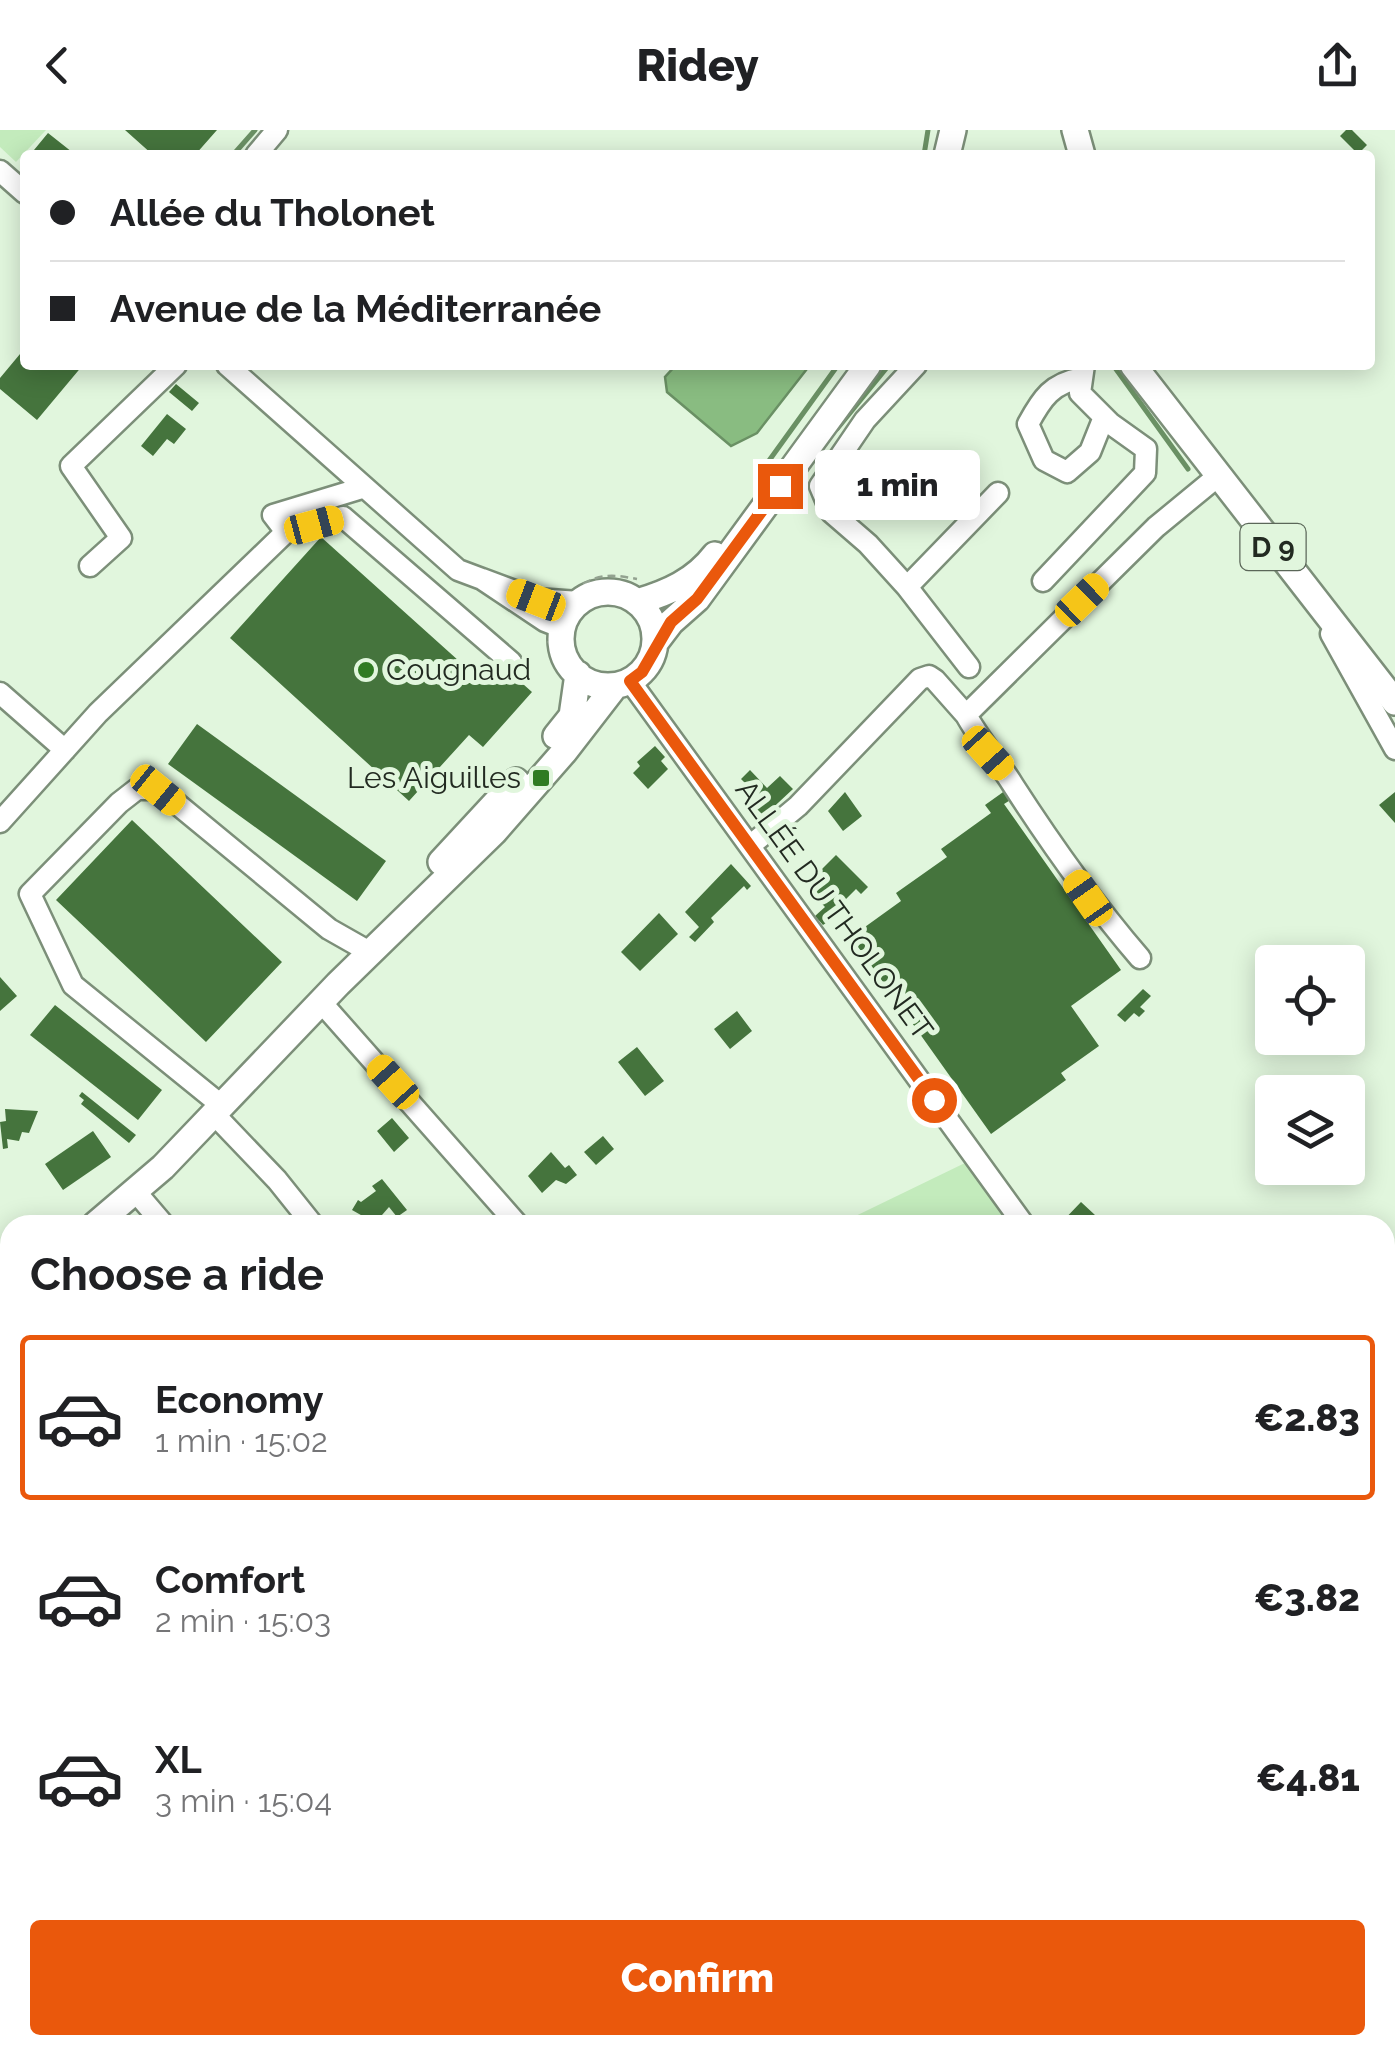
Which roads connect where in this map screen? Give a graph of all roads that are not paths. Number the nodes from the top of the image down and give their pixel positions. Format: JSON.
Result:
{"nodes":[{"id":1,"x":278,"y":130,"type":"edge"},
{"id":2,"x":260,"y":150,"type":"edge"},
{"id":3,"x":0,"y":171,"type":"edge"},
{"id":4,"x":20,"y":188,"type":"edge"},
{"id":5,"x":171,"y":370,"type":"edge"},
{"id":6,"x":232,"y":370,"type":"edge"},
{"id":7,"x":849,"y":370,"type":"edge"},
{"id":8,"x":864,"y":370,"type":"edge"},
{"id":9,"x":911,"y":370,"type":"edge"},
{"id":10,"x":1138,"y":370,"type":"edge"},
{"id":11,"x":1083,"y":372,"type":"edge"},
{"id":12,"x":1104,"y":417,"type":"junction"},
{"id":13,"x":1218,"y":476,"type":"junction"},
{"id":14,"x":362,"y":488,"type":"junction"},
{"id":15,"x":998,"y":494,"type":"dead end"},
{"id":16,"x":286,"y":532,"type":"junction"},
{"id":17,"x":90,"y":566,"type":"dead end"},
{"id":18,"x":482,"y":579,"type":"junction"},
{"id":19,"x":1042,"y":581,"type":"dead end"},
{"id":20,"x":907,"y":587,"type":"junction"},
{"id":21,"x":1306,"y":589,"type":"junction"},
{"id":22,"x":639,"y":591,"type":"junction"},
{"id":23,"x":578,"y":595,"type":"junction"},
{"id":24,"x":563,"y":628,"type":"junction"},
{"id":25,"x":656,"y":643,"type":"junction"},
{"id":26,"x":511,"y":662,"type":"dead end"},
{"id":27,"x":969,"y":667,"type":"dead end"},
{"id":28,"x":578,"y":674,"type":"junction"},
{"id":29,"x":622,"y":683,"type":"junction"},
{"id":30,"x":0,"y":694,"type":"edge"},
{"id":31,"x":1395,"y":702,"type":"edge"},
{"id":32,"x":966,"y":715,"type":"junction"},
{"id":33,"x":1395,"y":749,"type":"edge"},
{"id":34,"x":65,"y":750,"type":"junction"},
{"id":35,"x":0,"y":820,"type":"edge"},
{"id":36,"x":750,"y":845,"type":"junction"},
{"id":37,"x":366,"y":950,"type":"junction"},
{"id":38,"x":1140,"y":958,"type":"dead end"},
{"id":39,"x":330,"y":993,"type":"junction"},
{"id":40,"x":217,"y":1109,"type":"junction"},
{"id":41,"x":136,"y":1191,"type":"junction"},
{"id":42,"x":86,"y":1215,"type":"edge"},
{"id":43,"x":106,"y":1215,"type":"edge"},
{"id":44,"x":156,"y":1215,"type":"edge"},
{"id":45,"x":306,"y":1215,"type":"edge"},
{"id":46,"x":510,"y":1215,"type":"edge"},
{"id":47,"x":1017,"y":1215,"type":"edge"}],
"edges":[{"from":1,"to":2,"type":"street"},
{"from":3,"to":4,"type":"street"},
{"from":5,"to":17,"type":"street"},
{"from":6,"to":14,"type":"street"},
{"from":7,"to":22,"type":"main road"},
{"from":8,"to":25,"type":"main road"},
{"from":9,"to":20,"type":"street"},
{"from":10,"to":13,"type":"main road","number":"D 9"},
{"from":11,"to":12,"type":"street"},
{"from":11,"to":12,"type":"street"},
{"from":12,"to":19,"type":"street"},
{"from":13,"to":21,"type":"main road","number":"D 9"},
{"from":13,"to":32,"type":"street"},
{"from":14,"to":16,"type":"street"},
{"from":14,"to":18,"type":"street"},
{"from":15,"to":20,"type":"street"},
{"from":16,"to":26,"type":"street"},
{"from":16,"to":34,"type":"street"},
{"from":18,"to":23,"type":"street"},
{"from":18,"to":24,"type":"street"},
{"from":20,"to":27,"type":"street"},
{"from":21,"to":31,"type":"main road","number":"D 9"},
{"from":21,"to":33,"type":"street"},
{"from":22,"to":23,"type":"main road"},
{"from":22,"to":25,"type":"main road"},
{"from":23,"to":24,"type":"main road"},
{"from":24,"to":28,"type":"main road"},
{"from":25,"to":29,"type":"main road"},
{"from":28,"to":29,"type":"main road"},
{"from":28,"to":37,"type":"main road"},
{"from":29,"to":36,"type":"street","name":"ALLÉE DU THOLONET"},
{"from":29,"to":39,"type":"main road"},
{"from":30,"to":34,"type":"street"},
{"from":32,"to":36,"type":"street"},
{"from":32,"to":38,"type":"street"},
{"from":34,"to":35,"type":"street"},
{"from":36,"to":47,"type":"street","name":"ALLÉE DU THOLONET"},
{"from":37,"to":39,"type":"main road"},
{"from":37,"to":40,"type":"street"},
{"from":39,"to":40,"type":"main road"},
{"from":39,"to":46,"type":"street"},
{"from":40,"to":41,"type":"main road"},
{"from":40,"to":42,"type":"main road"},
{"from":40,"to":45,"type":"street"},
{"from":41,"to":43,"type":"main road"},
{"from":41,"to":44,"type":"street"}]}
